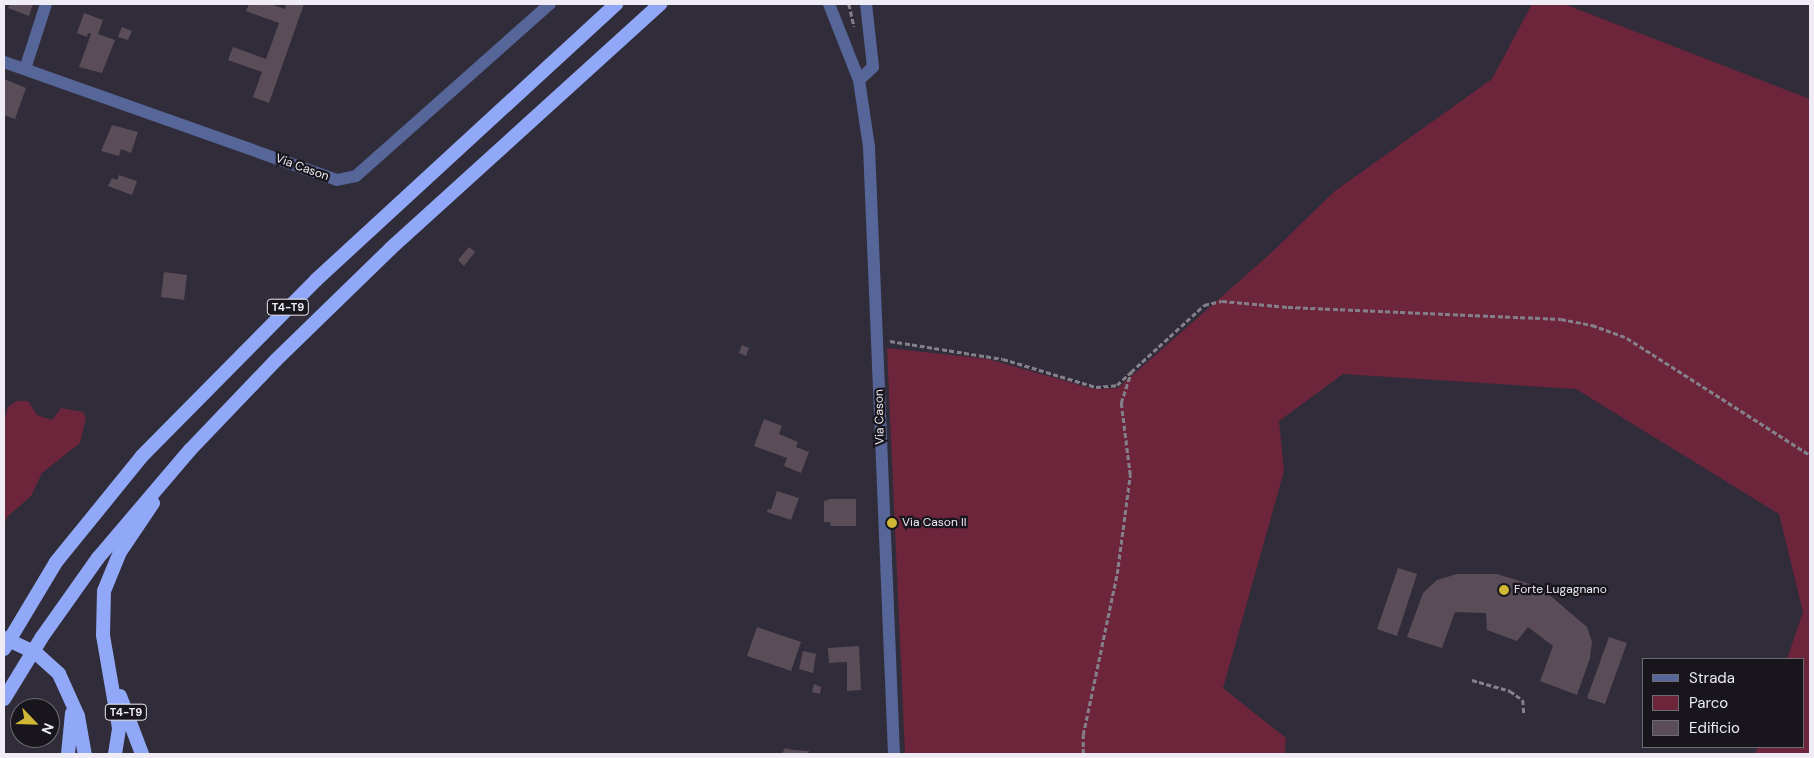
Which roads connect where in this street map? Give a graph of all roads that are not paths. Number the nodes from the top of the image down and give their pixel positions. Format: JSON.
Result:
{"nodes":[{"id":1,"x":46,"y":4,"type":"edge"},
{"id":2,"x":550,"y":4,"type":"edge"},
{"id":3,"x":616,"y":4,"type":"edge"},
{"id":4,"x":660,"y":4,"type":"edge"},
{"id":5,"x":829,"y":4,"type":"edge"},
{"id":6,"x":866,"y":4,"type":"edge"},
{"id":7,"x":4,"y":62,"type":"edge"},
{"id":8,"x":25,"y":69,"type":"junction"},
{"id":9,"x":859,"y":80,"type":"junction"},
{"id":10,"x":190,"y":450,"type":"junction"},
{"id":11,"x":56,"y":562,"type":"junction"},
{"id":12,"x":4,"y":636,"type":"edge"},
{"id":13,"x":4,"y":649,"type":"edge"},
{"id":14,"x":111,"y":670,"type":"junction"},
{"id":15,"x":69,"y":694,"type":"junction"},
{"id":16,"x":4,"y":699,"type":"edge"},
{"id":17,"x":68,"y":754,"type":"edge"},
{"id":18,"x":84,"y":754,"type":"edge"},
{"id":19,"x":115,"y":754,"type":"edge"},
{"id":20,"x":142,"y":754,"type":"edge"},
{"id":21,"x":894,"y":754,"type":"edge"}],
"edges":[{"from":1,"to":8,"type":"street"},
{"from":2,"to":8,"type":"street","name":"Via Cason"},
{"from":3,"to":11,"type":"highway","number":"T4-T9"},
{"from":4,"to":10,"type":"highway","number":"T4-T9"},
{"from":5,"to":9,"type":"street","name":"Via Cason"},
{"from":6,"to":9,"type":"street"},
{"from":7,"to":8,"type":"street","name":"Via Cason"},
{"from":9,"to":21,"type":"street","name":"Via Cason"},
{"from":10,"to":14,"type":"highway","number":"T4-T9"},
{"from":10,"to":16,"type":"highway","number":"T4-T9"},
{"from":11,"to":12,"type":"highway","number":"T4-T9"},
{"from":11,"to":13,"type":"highway","number":"T4-T9"},
{"from":12,"to":15,"type":"highway","number":"T4-T9","bridge":true},
{"from":14,"to":19,"type":"highway","number":"T4-T9"},
{"from":14,"to":20,"type":"highway","number":"T4-T9"},
{"from":15,"to":17,"type":"highway","number":"T4-T9"},
{"from":15,"to":18,"type":"highway","number":"T4-T9"}]}
